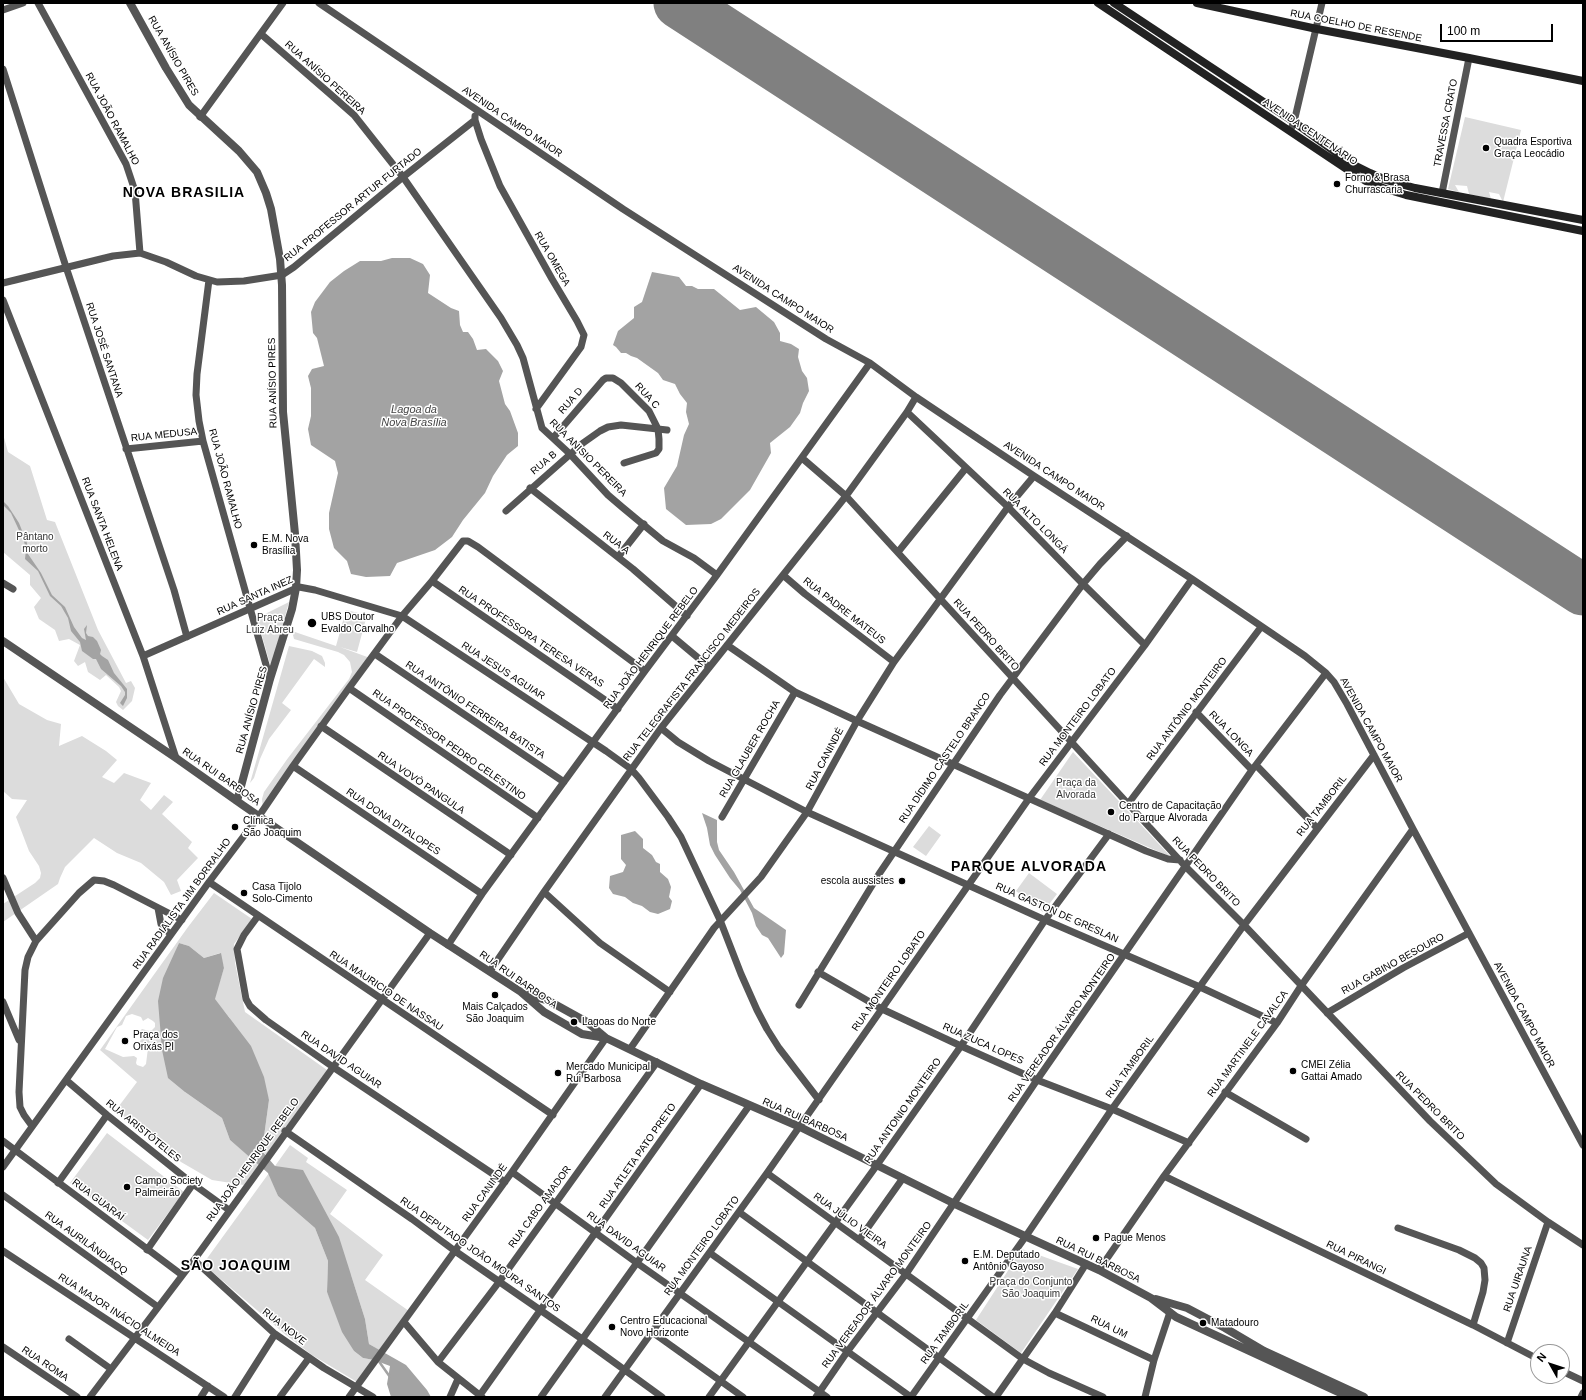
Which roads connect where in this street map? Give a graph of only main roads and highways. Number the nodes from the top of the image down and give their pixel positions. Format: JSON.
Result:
{"nodes":[{"id":1,"x":1098,"y":3,"type":"edge"},
{"id":2,"x":1114,"y":3,"type":"edge"},
{"id":3,"x":1197,"y":3,"type":"edge"},
{"id":4,"x":1583,"y":81,"type":"edge"},
{"id":5,"x":1583,"y":220,"type":"edge"},
{"id":6,"x":1583,"y":231,"type":"edge"}],
"edges":[{"from":1,"to":6,"type":"main road","name":"AVENIDA CENTENÁRIO"},
{"from":2,"to":5,"type":"main road","name":"AVENIDA CENTENÁRIO"},
{"from":3,"to":4,"type":"main road","name":"RUA COELHO DE RESENDE"}]}
